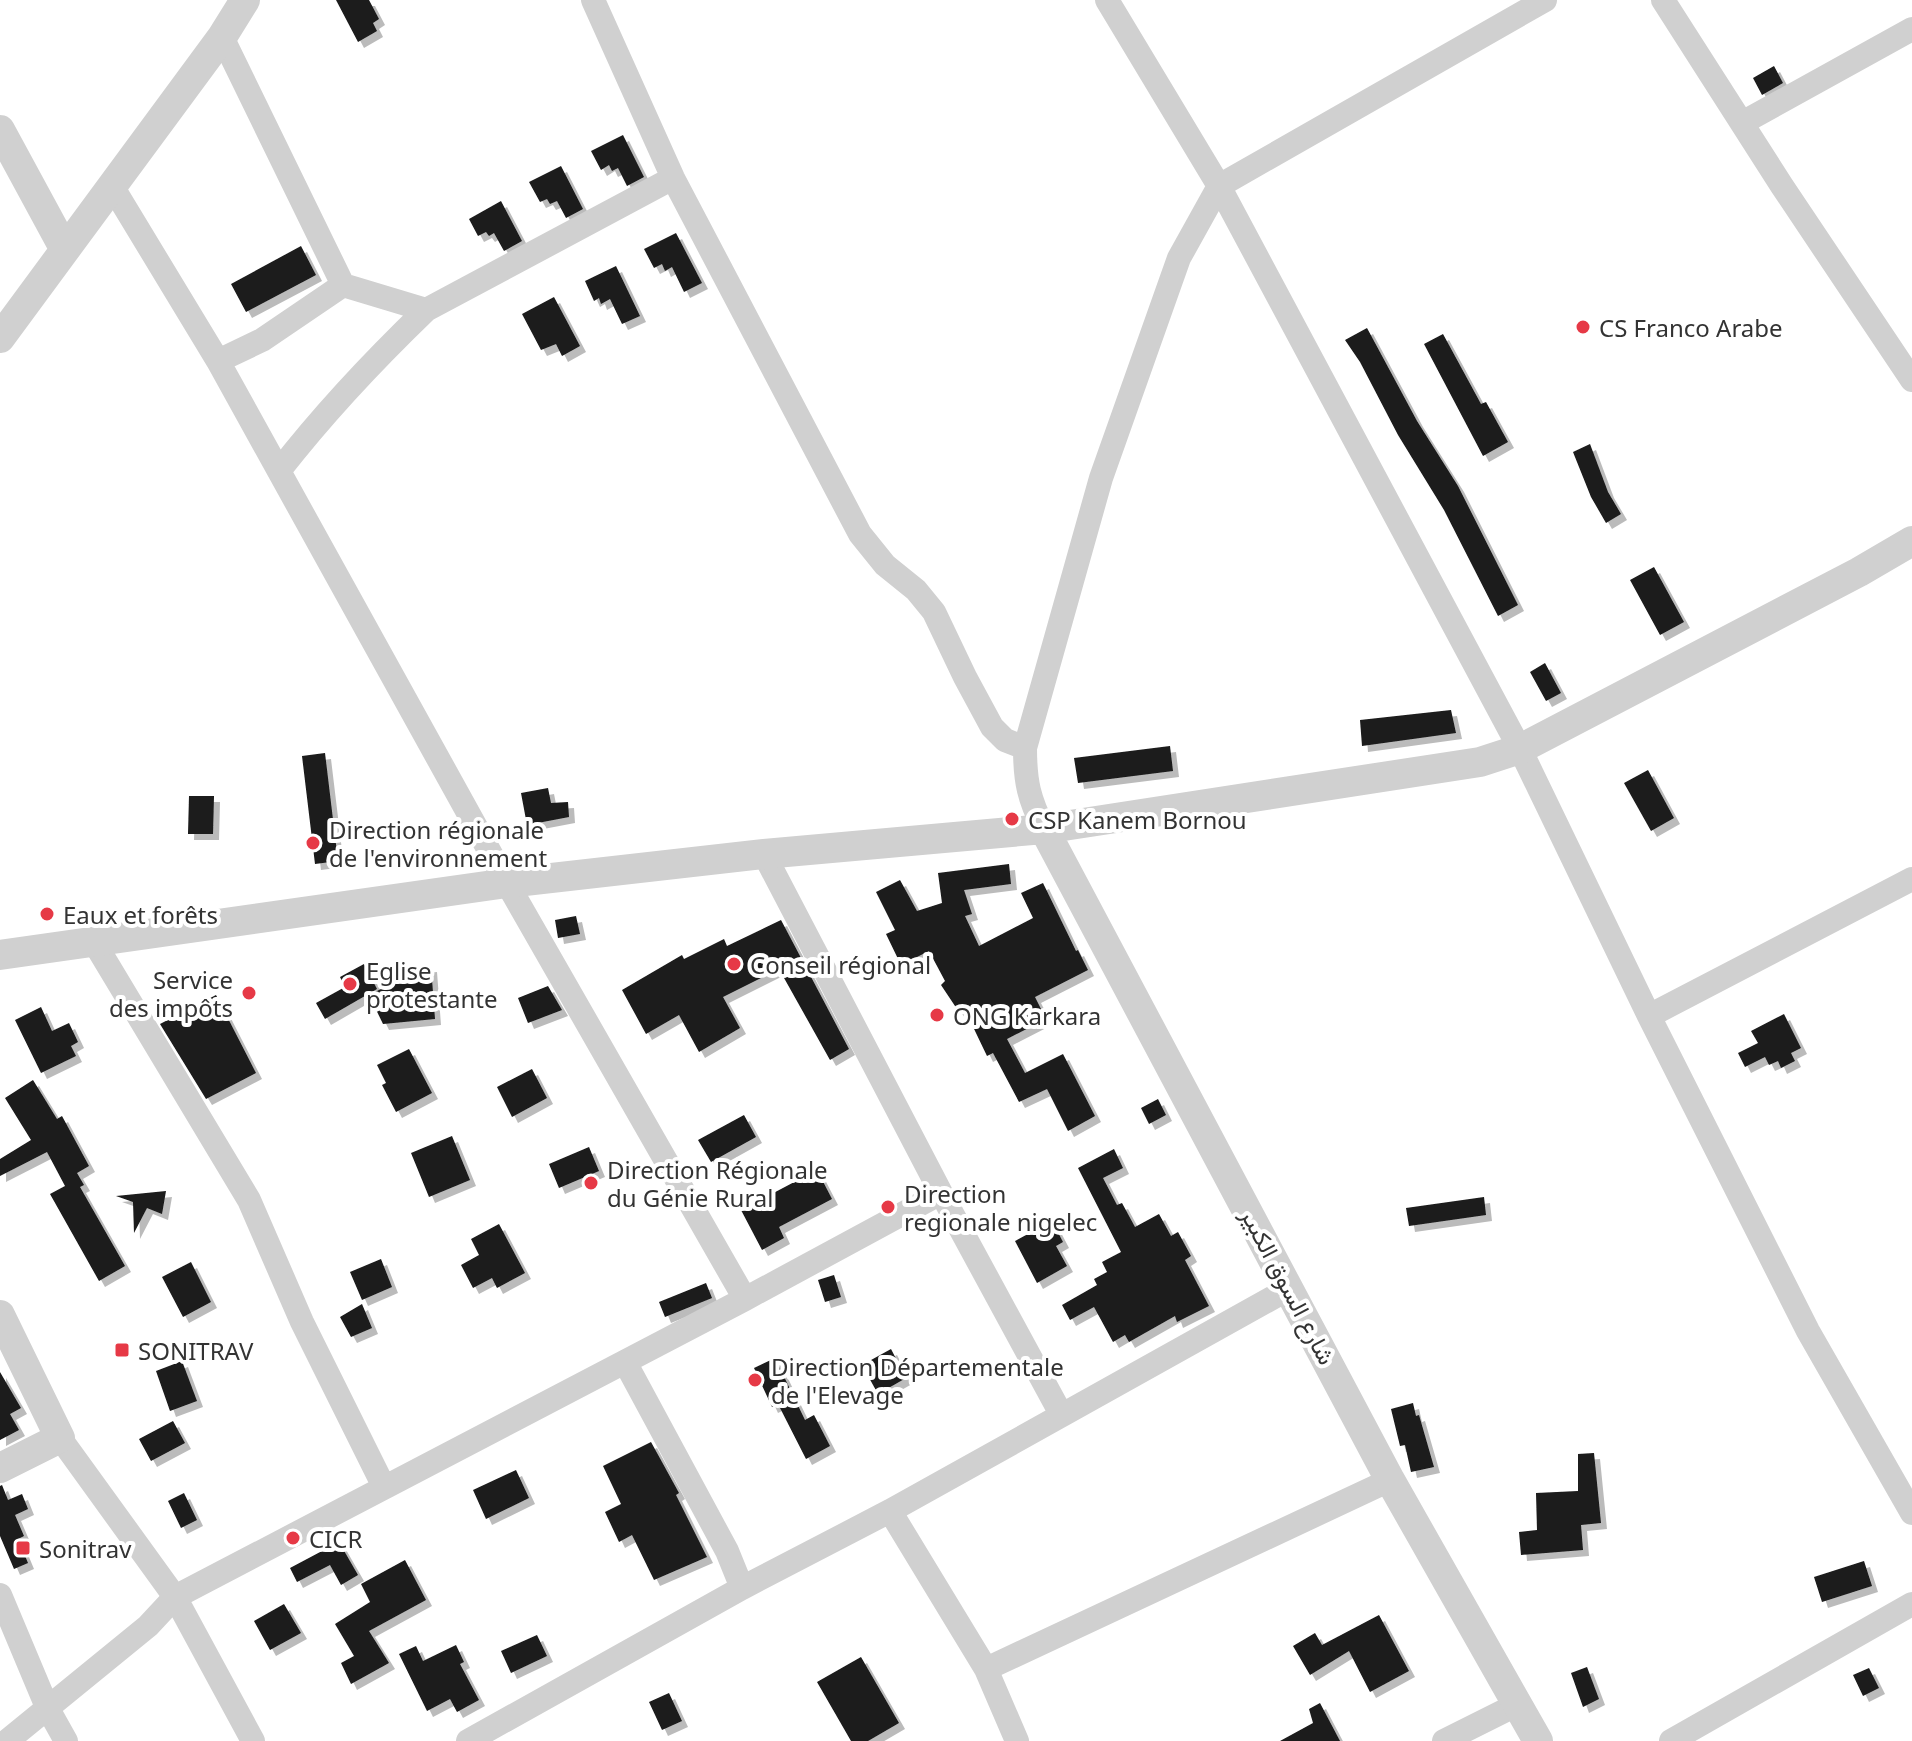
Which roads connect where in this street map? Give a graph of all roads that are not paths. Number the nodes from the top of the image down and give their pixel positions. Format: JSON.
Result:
{"nodes":[{"id":1,"x":245,"y":0,"type":"edge"},
{"id":2,"x":593,"y":0,"type":"edge"},
{"id":3,"x":1107,"y":0,"type":"edge"},
{"id":4,"x":1545,"y":0,"type":"edge"},
{"id":5,"x":1663,"y":0,"type":"edge"},
{"id":6,"x":1912,"y":29,"type":"edge"},
{"id":7,"x":222,"y":37,"type":"junction"},
{"id":8,"x":1742,"y":123,"type":"junction"},
{"id":9,"x":0,"y":130,"type":"edge"},
{"id":10,"x":673,"y":178,"type":"junction"},
{"id":11,"x":112,"y":186,"type":"junction"},
{"id":12,"x":1219,"y":186,"type":"junction"},
{"id":13,"x":64,"y":248,"type":"junction"},
{"id":14,"x":343,"y":285,"type":"junction"},
{"id":15,"x":426,"y":310,"type":"junction"},
{"id":16,"x":0,"y":338,"type":"edge"},
{"id":17,"x":218,"y":361,"type":"junction"},
{"id":18,"x":1912,"y":380,"type":"edge"},
{"id":19,"x":279,"y":471,"type":"junction"},
{"id":20,"x":1912,"y":541,"type":"edge"},
{"id":21,"x":1025,"y":748,"type":"junction"},
{"id":22,"x":1520,"y":749,"type":"junction"},
{"id":23,"x":1044,"y":829,"type":"junction"},
{"id":24,"x":764,"y":854,"type":"junction"},
{"id":25,"x":507,"y":883,"type":"junction"},
{"id":26,"x":1910,"y":886,"type":"edge"},
{"id":27,"x":94,"y":942,"type":"junction"},
{"id":28,"x":0,"y":955,"type":"edge"},
{"id":29,"x":1649,"y":1016,"type":"junction"},
{"id":30,"x":941,"y":1193,"type":"junction"},
{"id":31,"x":1290,"y":1288,"type":"junction"},
{"id":32,"x":745,"y":1299,"type":"junction"},
{"id":33,"x":0,"y":1315,"type":"edge"},
{"id":34,"x":625,"y":1362,"type":"junction"},
{"id":35,"x":1061,"y":1414,"type":"junction"},
{"id":36,"x":60,"y":1438,"type":"junction"},
{"id":37,"x":0,"y":1468,"type":"edge"},
{"id":38,"x":1390,"y":1480,"type":"junction"},
{"id":39,"x":384,"y":1487,"type":"junction"},
{"id":40,"x":890,"y":1511,"type":"junction"},
{"id":41,"x":1912,"y":1513,"type":"edge"},
{"id":42,"x":742,"y":1588,"type":"junction"},
{"id":43,"x":0,"y":1595,"type":"edge"},
{"id":44,"x":175,"y":1597,"type":"junction"},
{"id":45,"x":1912,"y":1604,"type":"edge"},
{"id":46,"x":986,"y":1669,"type":"junction"},
{"id":47,"x":1516,"y":1705,"type":"junction"},
{"id":48,"x":47,"y":1707,"type":"junction"},
{"id":49,"x":477,"y":1739,"type":"edge"},
{"id":50,"x":7,"y":1741,"type":"edge"},
{"id":51,"x":66,"y":1741,"type":"edge"},
{"id":52,"x":253,"y":1741,"type":"edge"},
{"id":53,"x":1017,"y":1741,"type":"edge"},
{"id":54,"x":1444,"y":1741,"type":"edge"},
{"id":55,"x":1538,"y":1741,"type":"edge"},
{"id":56,"x":1671,"y":1741,"type":"edge"}],
"edges":[{"from":1,"to":7,"type":"street"},
{"from":2,"to":10,"type":"street"},
{"from":3,"to":12,"type":"street"},
{"from":4,"to":12,"type":"street"},
{"from":5,"to":8,"type":"street"},
{"from":6,"to":8,"type":"street"},
{"from":7,"to":11,"type":"street"},
{"from":7,"to":14,"type":"street"},
{"from":8,"to":18,"type":"street"},
{"from":9,"to":13,"type":"street"},
{"from":10,"to":15,"type":"street"},
{"from":10,"to":21,"type":"street"},
{"from":11,"to":13,"type":"street"},
{"from":11,"to":17,"type":"street"},
{"from":12,"to":21,"type":"street"},
{"from":12,"to":22,"type":"street"},
{"from":13,"to":16,"type":"street"},
{"from":14,"to":15,"type":"street"},
{"from":14,"to":17,"type":"street"},
{"from":15,"to":19,"type":"street"},
{"from":17,"to":19,"type":"street"},
{"from":19,"to":25,"type":"street"},
{"from":20,"to":22,"type":"street"},
{"from":21,"to":23,"type":"street"},
{"from":22,"to":23,"type":"street"},
{"from":22,"to":29,"type":"street"},
{"from":23,"to":24,"type":"street"},
{"from":23,"to":31,"type":"street","name":"شارع السوق الكبير"},
{"from":24,"to":25,"type":"street"},
{"from":24,"to":30,"type":"street"},
{"from":25,"to":27,"type":"street"},
{"from":25,"to":32,"type":"street"},
{"from":26,"to":29,"type":"street"},
{"from":27,"to":28,"type":"street"},
{"from":27,"to":39,"type":"street"},
{"from":29,"to":41,"type":"street"},
{"from":30,"to":32,"type":"street"},
{"from":30,"to":35,"type":"street"},
{"from":31,"to":35,"type":"street"},
{"from":31,"to":38,"type":"street","name":"شارع السوق الكبير"},
{"from":32,"to":34,"type":"street"},
{"from":33,"to":36,"type":"street"},
{"from":34,"to":39,"type":"street"},
{"from":34,"to":42,"type":"street"},
{"from":35,"to":40,"type":"street"},
{"from":36,"to":37,"type":"street"},
{"from":36,"to":44,"type":"street"},
{"from":38,"to":46,"type":"street"},
{"from":38,"to":47,"type":"street","name":"شارع السوق الكبير"},
{"from":39,"to":44,"type":"street"},
{"from":40,"to":42,"type":"street"},
{"from":40,"to":46,"type":"street"},
{"from":42,"to":49,"type":"street"},
{"from":43,"to":48,"type":"street"},
{"from":44,"to":48,"type":"street"},
{"from":44,"to":52,"type":"street"},
{"from":45,"to":56,"type":"street"},
{"from":46,"to":53,"type":"street"},
{"from":47,"to":54,"type":"street"},
{"from":47,"to":55,"type":"street","name":"شارع السوق الكبير"},
{"from":48,"to":50,"type":"street"},
{"from":48,"to":51,"type":"street"}]}
